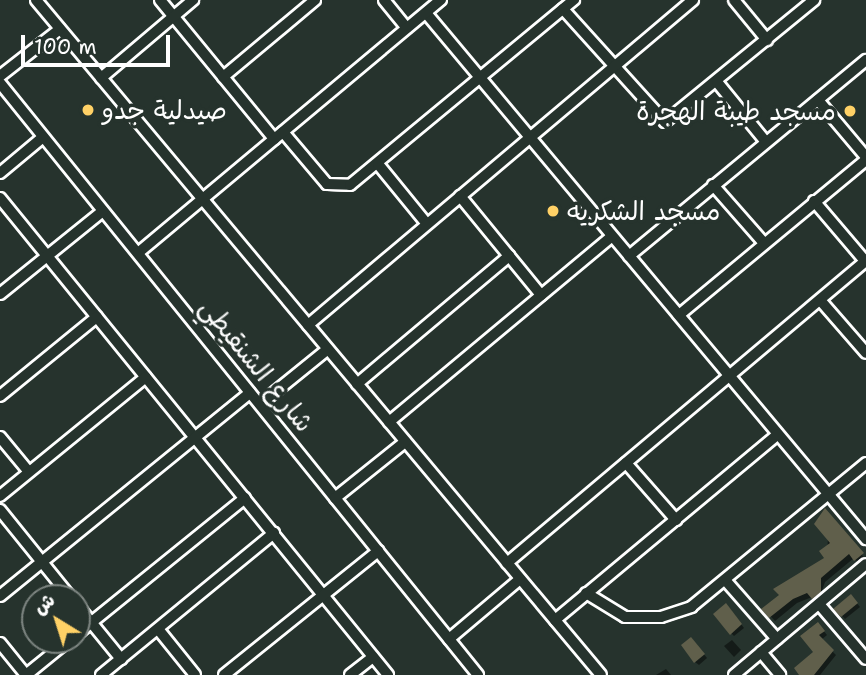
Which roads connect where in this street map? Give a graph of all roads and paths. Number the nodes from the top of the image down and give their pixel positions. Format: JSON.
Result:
{"nodes":[{"id":1,"x":36,"y":0,"type":"edge"},
{"id":2,"x":160,"y":0,"type":"edge"},
{"id":3,"x":193,"y":0,"type":"edge"},
{"id":4,"x":315,"y":0,"type":"edge"},
{"id":5,"x":384,"y":0,"type":"edge"},
{"id":6,"x":442,"y":0,"type":"edge"},
{"id":7,"x":574,"y":0,"type":"edge"},
{"id":8,"x":693,"y":0,"type":"edge"},
{"id":9,"x":734,"y":0,"type":"edge"},
{"id":10,"x":814,"y":0,"type":"edge"},
{"id":11,"x":301,"y":4,"type":"edge"},
{"id":12,"x":563,"y":9,"type":"junction"},
{"id":13,"x":426,"y":13,"type":"junction"},
{"id":14,"x":173,"y":16,"type":"junction"},
{"id":15,"x":407,"y":28,"type":"junction"},
{"id":16,"x":60,"y":29,"type":"junction"},
{"id":17,"x":768,"y":40,"type":"junction"},
{"id":18,"x":864,"y":65,"type":"edge"},
{"id":19,"x":613,"y":67,"type":"junction"},
{"id":20,"x":0,"y":76,"type":"edge"},
{"id":21,"x":223,"y":77,"type":"junction"},
{"id":22,"x":100,"y":78,"type":"junction"},
{"id":23,"x":481,"y":79,"type":"junction"},
{"id":24,"x":717,"y":82,"type":"junction"},
{"id":25,"x":0,"y":83,"type":"edge"},
{"id":26,"x":818,"y":100,"type":"junction"},
{"id":27,"x":279,"y":135,"type":"junction"},
{"id":28,"x":44,"y":137,"type":"junction"},
{"id":29,"x":530,"y":138,"type":"junction"},
{"id":30,"x":766,"y":142,"type":"junction"},
{"id":31,"x":866,"y":158,"type":"edge"},
{"id":32,"x":378,"y":164,"type":"junction"},
{"id":33,"x":0,"y":173,"type":"edge"},
{"id":34,"x":713,"y":185,"type":"junction"},
{"id":35,"x":460,"y":196,"type":"junction"},
{"id":36,"x":0,"y":198,"type":"edge"},
{"id":37,"x":202,"y":199,"type":"junction"},
{"id":38,"x":814,"y":201,"type":"junction"},
{"id":39,"x":103,"y":211,"type":"junction"},
{"id":40,"x":427,"y":224,"type":"junction"},
{"id":41,"x":612,"y":236,"type":"junction"},
{"id":42,"x":764,"y":243,"type":"junction"},
{"id":43,"x":138,"y":253,"type":"junction"},
{"id":44,"x":47,"y":256,"type":"junction"},
{"id":45,"x":509,"y":256,"type":"junction"},
{"id":46,"x":629,"y":256,"type":"junction"},
{"id":47,"x":866,"y":261,"type":"edge"},
{"id":48,"x":0,"y":293,"type":"edge"},
{"id":49,"x":541,"y":295,"type":"junction"},
{"id":50,"x":820,"y":300,"type":"junction"},
{"id":51,"x":678,"y":315,"type":"junction"},
{"id":52,"x":97,"y":317,"type":"junction"},
{"id":53,"x":308,"y":325,"type":"junction"},
{"id":54,"x":328,"y":349,"type":"junction"},
{"id":55,"x":866,"y":353,"type":"edge"},
{"id":56,"x":730,"y":376,"type":"junction"},
{"id":57,"x":146,"y":377,"type":"junction"},
{"id":58,"x":357,"y":384,"type":"junction"},
{"id":59,"x":250,"y":393,"type":"junction"},
{"id":60,"x":0,"y":396,"type":"edge"},
{"id":61,"x":260,"y":404,"type":"junction"},
{"id":62,"x":389,"y":422,"type":"junction"},
{"id":63,"x":778,"y":435,"type":"junction"},
{"id":64,"x":0,"y":437,"type":"edge"},
{"id":65,"x":196,"y":438,"type":"junction"},
{"id":66,"x":405,"y":442,"type":"junction"},
{"id":67,"x":626,"y":463,"type":"junction"},
{"id":68,"x":866,"y":463,"type":"edge"},
{"id":69,"x":29,"y":472,"type":"junction"},
{"id":70,"x":829,"y":495,"type":"junction"},
{"id":71,"x":0,"y":496,"type":"edge"},
{"id":72,"x":245,"y":498,"type":"junction"},
{"id":73,"x":335,"y":498,"type":"junction"},
{"id":74,"x":0,"y":510,"type":"edge"},
{"id":75,"x":676,"y":520,"type":"junction"},
{"id":76,"x":274,"y":533,"type":"junction"},
{"id":77,"x":866,"y":539,"type":"edge"},
{"id":78,"x":378,"y":551,"type":"junction"},
{"id":79,"x":42,"y":562,"type":"junction"},
{"id":80,"x":507,"y":563,"type":"junction"},
{"id":81,"x":866,"y":564,"type":"edge"},
{"id":82,"x":520,"y":579,"type":"junction"},
{"id":83,"x":726,"y":581,"type":"junction"},
{"id":84,"x":60,"y":584,"type":"edge"},
{"id":85,"x":586,"y":593,"type":"junction"},
{"id":86,"x":324,"y":594,"type":"junction"},
{"id":87,"x":0,"y":596,"type":"edge"},
{"id":88,"x":819,"y":604,"type":"junction"},
{"id":89,"x":555,"y":620,"type":"junction"},
{"id":90,"x":91,"y":622,"type":"joint"},
{"id":91,"x":158,"y":629,"type":"junction"},
{"id":92,"x":449,"y":639,"type":"junction"},
{"id":93,"x":777,"y":639,"type":"junction"},
{"id":94,"x":0,"y":643,"type":"edge"},
{"id":95,"x":761,"y":652,"type":"junction"},
{"id":96,"x":52,"y":654,"type":"edge"},
{"id":97,"x":373,"y":657,"type":"junction"},
{"id":98,"x":121,"y":659,"type":"junction"},
{"id":99,"x":866,"y":659,"type":"edge"},
{"id":100,"x":26,"y":675,"type":"edge"},
{"id":101,"x":101,"y":675,"type":"edge"},
{"id":102,"x":195,"y":675,"type":"edge"},
{"id":103,"x":224,"y":675,"type":"edge"},
{"id":104,"x":350,"y":675,"type":"edge"},
{"id":105,"x":388,"y":675,"type":"edge"},
{"id":106,"x":478,"y":675,"type":"edge"},
{"id":107,"x":601,"y":675,"type":"edge"},
{"id":108,"x":734,"y":675,"type":"edge"},
{"id":109,"x":780,"y":675,"type":"edge"}],
"edges":[{"from":1,"to":16,"type":"street"},
{"from":2,"to":14,"type":"street"},
{"from":3,"to":14,"type":"street"},
{"from":4,"to":11,"type":"street"},
{"from":5,"to":15,"type":"street"},
{"from":6,"to":13,"type":"street"},
{"from":7,"to":12,"type":"street"},
{"from":8,"to":19,"type":"street"},
{"from":9,"to":17,"type":"street"},
{"from":10,"to":17,"type":"street"},
{"from":11,"to":21,"type":"street"},
{"from":12,"to":19,"type":"street"},
{"from":12,"to":23,"type":"street"},
{"from":13,"to":15,"type":"street"},
{"from":13,"to":23,"type":"street"},
{"from":14,"to":21,"type":"street"},
{"from":14,"to":22,"type":"street"},
{"from":15,"to":27,"type":"street"},
{"from":16,"to":20,"type":"street"},
{"from":16,"to":22,"type":"street"},
{"from":17,"to":24,"type":"street"},
{"from":18,"to":26,"type":"street"},
{"from":19,"to":24,"type":"street"},
{"from":19,"to":29,"type":"street"},
{"from":21,"to":27,"type":"street"},
{"from":22,"to":37,"type":"street"},
{"from":23,"to":29,"type":"street"},
{"from":23,"to":32,"type":"street"},
{"from":24,"to":30,"type":"street"},
{"from":25,"to":28,"type":"street","name":"شارع الشنقيطي"},
{"from":26,"to":30,"type":"street"},
{"from":26,"to":31,"type":"street"},
{"from":27,"to":32,"type":"street"},
{"from":27,"to":37,"type":"street"},
{"from":28,"to":33,"type":"street"},
{"from":28,"to":39,"type":"street","name":"شارع الشنقيطي"},
{"from":29,"to":35,"type":"street"},
{"from":29,"to":41,"type":"street"},
{"from":30,"to":34,"type":"street"},
{"from":31,"to":38,"type":"street"},
{"from":32,"to":40,"type":"street"},
{"from":34,"to":42,"type":"street"},
{"from":34,"to":46,"type":"street"},
{"from":35,"to":40,"type":"street"},
{"from":35,"to":45,"type":"street"},
{"from":36,"to":44,"type":"street"},
{"from":37,"to":43,"type":"street"},
{"from":37,"to":53,"type":"street"},
{"from":38,"to":42,"type":"street"},
{"from":38,"to":47,"type":"street"},
{"from":39,"to":43,"type":"street","name":"شارع الشنقيطي"},
{"from":39,"to":44,"type":"street"},
{"from":40,"to":53,"type":"street"},
{"from":41,"to":46,"type":"street"},
{"from":41,"to":49,"type":"street"},
{"from":42,"to":51,"type":"street"},
{"from":43,"to":59,"type":"street","name":"شارع الشنقيطي"},
{"from":44,"to":48,"type":"street"},
{"from":44,"to":52,"type":"street"},
{"from":45,"to":49,"type":"street"},
{"from":45,"to":58,"type":"street"},
{"from":46,"to":51,"type":"street"},
{"from":47,"to":50,"type":"street"},
{"from":49,"to":62,"type":"street"},
{"from":50,"to":55,"type":"street"},
{"from":50,"to":56,"type":"street"},
{"from":51,"to":56,"type":"street"},
{"from":52,"to":57,"type":"street"},
{"from":52,"to":60,"type":"street"},
{"from":53,"to":54,"type":"street"},
{"from":54,"to":58,"type":"street"},
{"from":54,"to":61,"type":"street"},
{"from":56,"to":63,"type":"street"},
{"from":56,"to":67,"type":"street"},
{"from":57,"to":65,"type":"street"},
{"from":57,"to":69,"type":"street"},
{"from":58,"to":62,"type":"street"},
{"from":59,"to":61,"type":"street","name":"شارع الشنقيطي"},
{"from":59,"to":65,"type":"street"},
{"from":61,"to":73,"type":"street","name":"شارع الشنقيطي"},
{"from":62,"to":66,"type":"street"},
{"from":63,"to":70,"type":"street"},
{"from":63,"to":75,"type":"street"},
{"from":64,"to":69,"type":"street"},
{"from":65,"to":72,"type":"street"},
{"from":65,"to":79,"type":"street"},
{"from":66,"to":73,"type":"street"},
{"from":66,"to":80,"type":"street"},
{"from":67,"to":75,"type":"street"},
{"from":67,"to":80,"type":"street"},
{"from":68,"to":70,"type":"street"},
{"from":69,"to":71,"type":"street"},
{"from":70,"to":77,"type":"street"},
{"from":70,"to":83,"type":"street"},
{"from":72,"to":76,"type":"street"},
{"from":72,"to":90,"type":"street"},
{"from":73,"to":78,"type":"street","name":"شارع الشنقيطي"},
{"from":74,"to":79,"type":"street"},
{"from":75,"to":85,"type":"street"},
{"from":76,"to":86,"type":"street"},
{"from":76,"to":91,"type":"street"},
{"from":78,"to":86,"type":"street"},
{"from":78,"to":92,"type":"street","name":"شارع الشنقيطي"},
{"from":79,"to":84,"type":"street"},
{"from":79,"to":87,"type":"street"},
{"from":80,"to":82,"type":"street"},
{"from":81,"to":88,"type":"street"},
{"from":82,"to":89,"type":"street"},
{"from":82,"to":92,"type":"street"},
{"from":83,"to":85,"type":"street"},
{"from":83,"to":93,"type":"street"},
{"from":85,"to":89,"type":"street"},
{"from":86,"to":97,"type":"street"},
{"from":86,"to":103,"type":"street"},
{"from":88,"to":93,"type":"street"},
{"from":88,"to":99,"type":"street"},
{"from":89,"to":107,"type":"street"},
{"from":90,"to":98,"type":"street"},
{"from":91,"to":98,"type":"street"},
{"from":91,"to":102,"type":"street"},
{"from":92,"to":106,"type":"street","name":"شارع الشنقيطي"},
{"from":93,"to":95,"type":"street"},
{"from":94,"to":100,"type":"street"},
{"from":95,"to":108,"type":"street"},
{"from":95,"to":109,"type":"street"},
{"from":96,"to":100,"type":"street"},
{"from":97,"to":104,"type":"street"},
{"from":97,"to":105,"type":"street"},
{"from":98,"to":101,"type":"street"}]}
